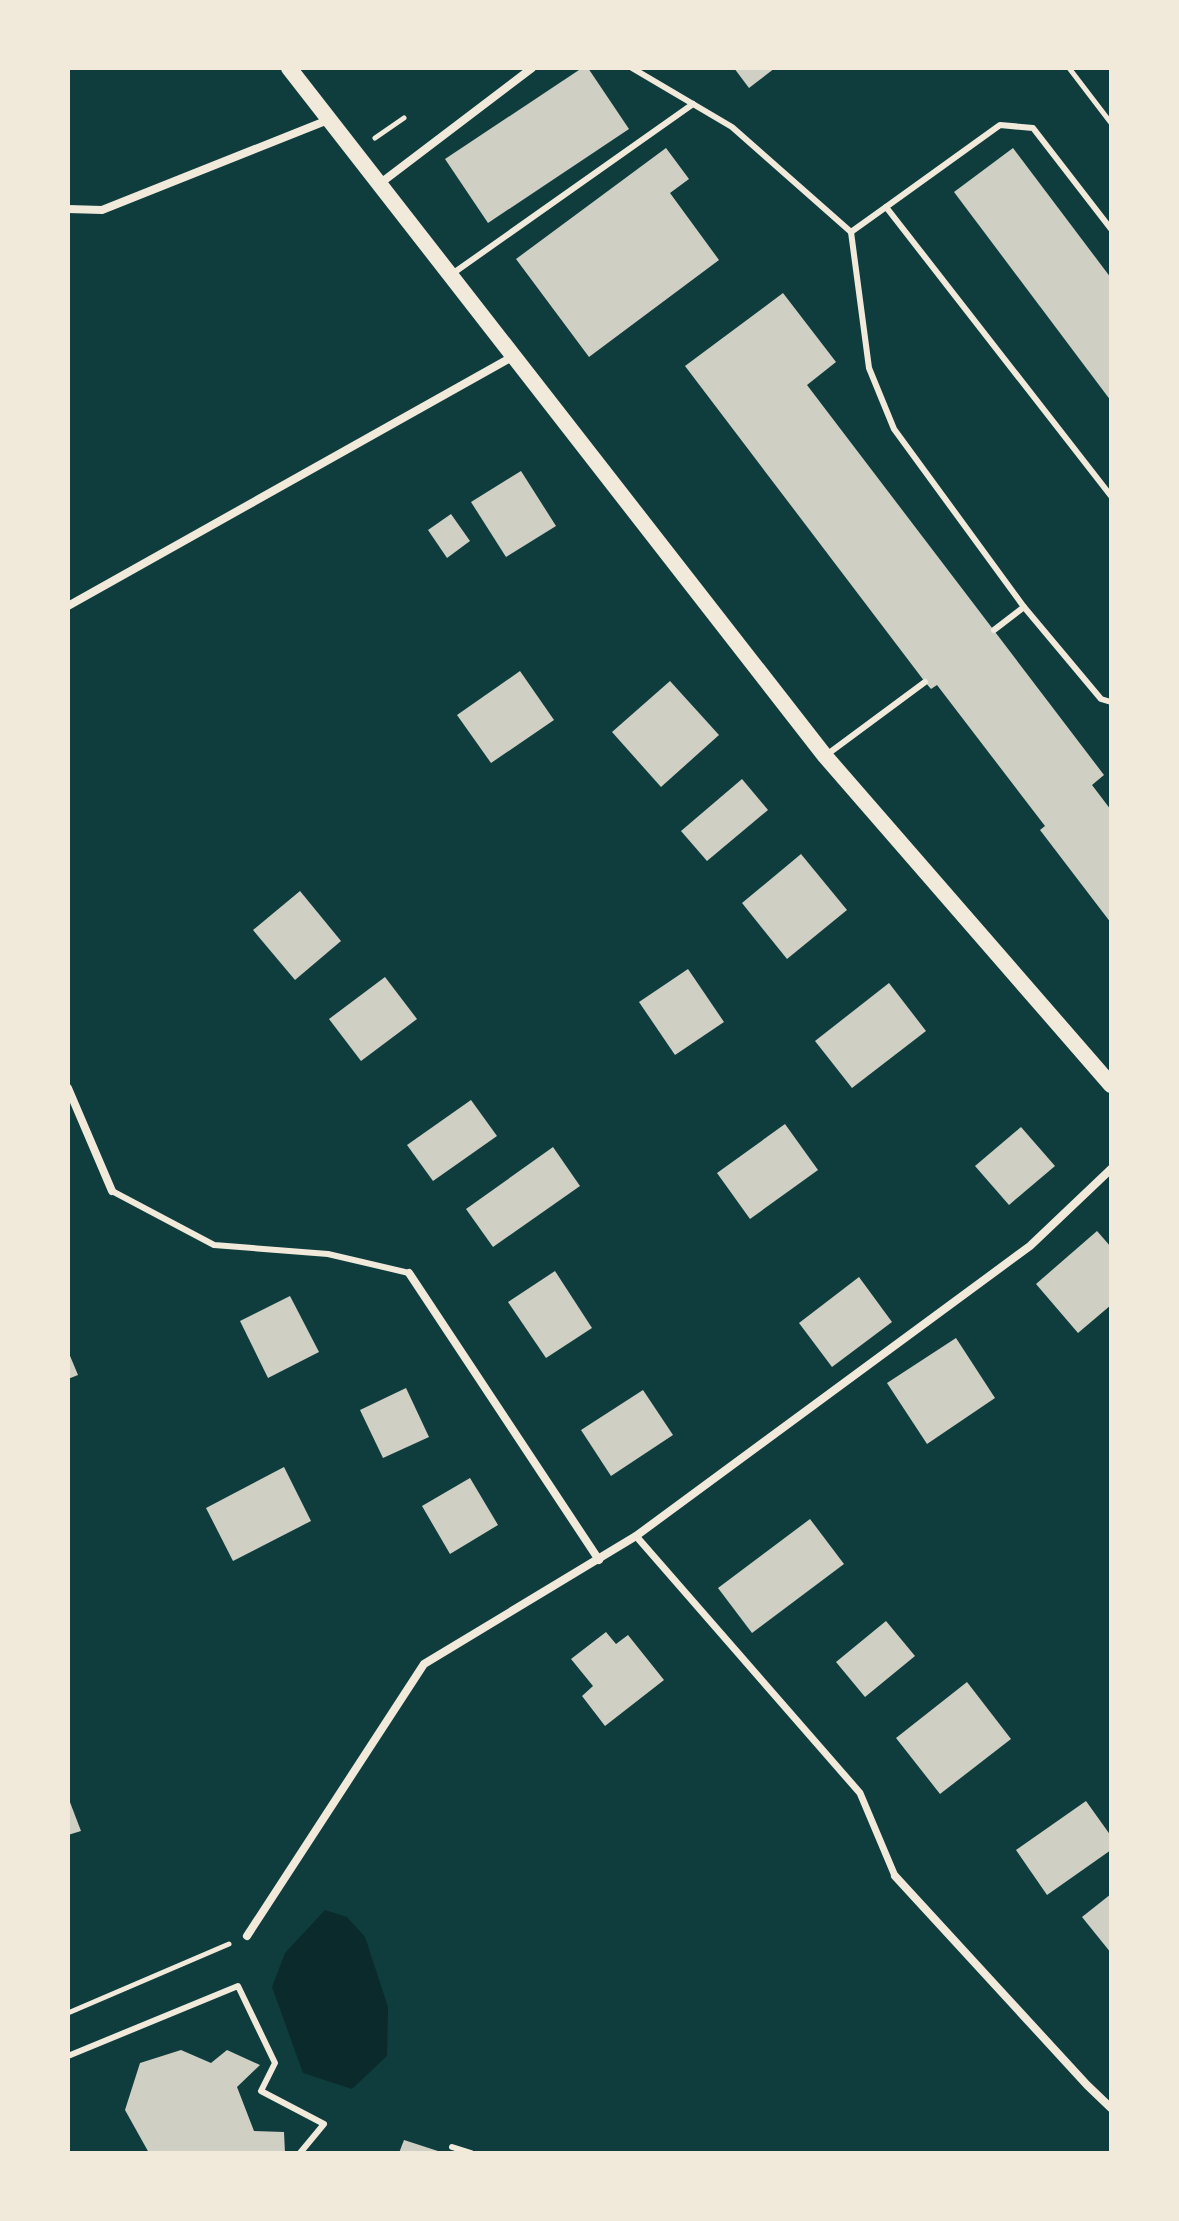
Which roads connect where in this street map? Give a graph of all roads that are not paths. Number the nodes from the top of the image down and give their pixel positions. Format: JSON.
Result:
{"nodes":[{"id":1,"x":289,"y":68,"type":"edge"},
{"id":2,"x":532,"y":68,"type":"edge"},
{"id":3,"x":632,"y":68,"type":"edge"},
{"id":4,"x":693,"y":104,"type":"junction"},
{"id":5,"x":328,"y":120,"type":"junction"},
{"id":6,"x":378,"y":185,"type":"junction"},
{"id":7,"x":886,"y":207,"type":"junction"},
{"id":8,"x":68,"y":209,"type":"edge"},
{"id":9,"x":1111,"y":229,"type":"edge"},
{"id":10,"x":851,"y":232,"type":"junction"},
{"id":11,"x":449,"y":276,"type":"junction"},
{"id":12,"x":512,"y":357,"type":"junction"},
{"id":13,"x":1111,"y":496,"type":"edge"},
{"id":14,"x":68,"y":606,"type":"edge"},
{"id":15,"x":1024,"y":607,"type":"junction"},
{"id":16,"x":994,"y":630,"type":"dead end"},
{"id":17,"x":925,"y":682,"type":"dead end"},
{"id":18,"x":1111,"y":702,"type":"edge"},
{"id":19,"x":825,"y":756,"type":"junction"},
{"id":20,"x":1111,"y":1085,"type":"edge"},
{"id":21,"x":68,"y":1088,"type":"edge"},
{"id":22,"x":1111,"y":1169,"type":"edge"},
{"id":23,"x":112,"y":1191,"type":"joint"},
{"id":24,"x":409,"y":1273,"type":"joint"},
{"id":25,"x":636,"y":1536,"type":"junction"},
{"id":26,"x":599,"y":1560,"type":"junction"},
{"id":27,"x":895,"y":1876,"type":"joint"},
{"id":28,"x":247,"y":1936,"type":"road end"},
{"id":29,"x":68,"y":2056,"type":"edge"},
{"id":30,"x":1111,"y":2108,"type":"edge"},
{"id":31,"x":452,"y":2147,"type":"dead end"},
{"id":32,"x":300,"y":2153,"type":"edge"},
{"id":33,"x":471,"y":2153,"type":"edge"}],
"edges":[{"from":1,"to":5,"type":"main road"},
{"from":2,"to":6,"type":"street"},
{"from":3,"to":4,"type":"lane"},
{"from":4,"to":10,"type":"lane"},
{"from":4,"to":11,"type":"lane"},
{"from":5,"to":6,"type":"main road"},
{"from":5,"to":8,"type":"street"},
{"from":6,"to":11,"type":"main road"},
{"from":7,"to":9,"type":"lane"},
{"from":7,"to":10,"type":"lane"},
{"from":7,"to":13,"type":"lane"},
{"from":10,"to":15,"type":"lane"},
{"from":11,"to":12,"type":"main road"},
{"from":12,"to":14,"type":"street"},
{"from":12,"to":19,"type":"main road"},
{"from":15,"to":16,"type":"lane"},
{"from":15,"to":18,"type":"lane"},
{"from":17,"to":19,"type":"lane"},
{"from":19,"to":20,"type":"main road"},
{"from":21,"to":23,"type":"street"},
{"from":22,"to":25,"type":"street"},
{"from":23,"to":24,"type":"lane"},
{"from":24,"to":26,"type":"street"},
{"from":25,"to":26,"type":"street"},
{"from":25,"to":27,"type":"street"},
{"from":26,"to":28,"type":"street"},
{"from":27,"to":30,"type":"street"},
{"from":29,"to":32,"type":"lane"},
{"from":31,"to":33,"type":"lane"}]}
